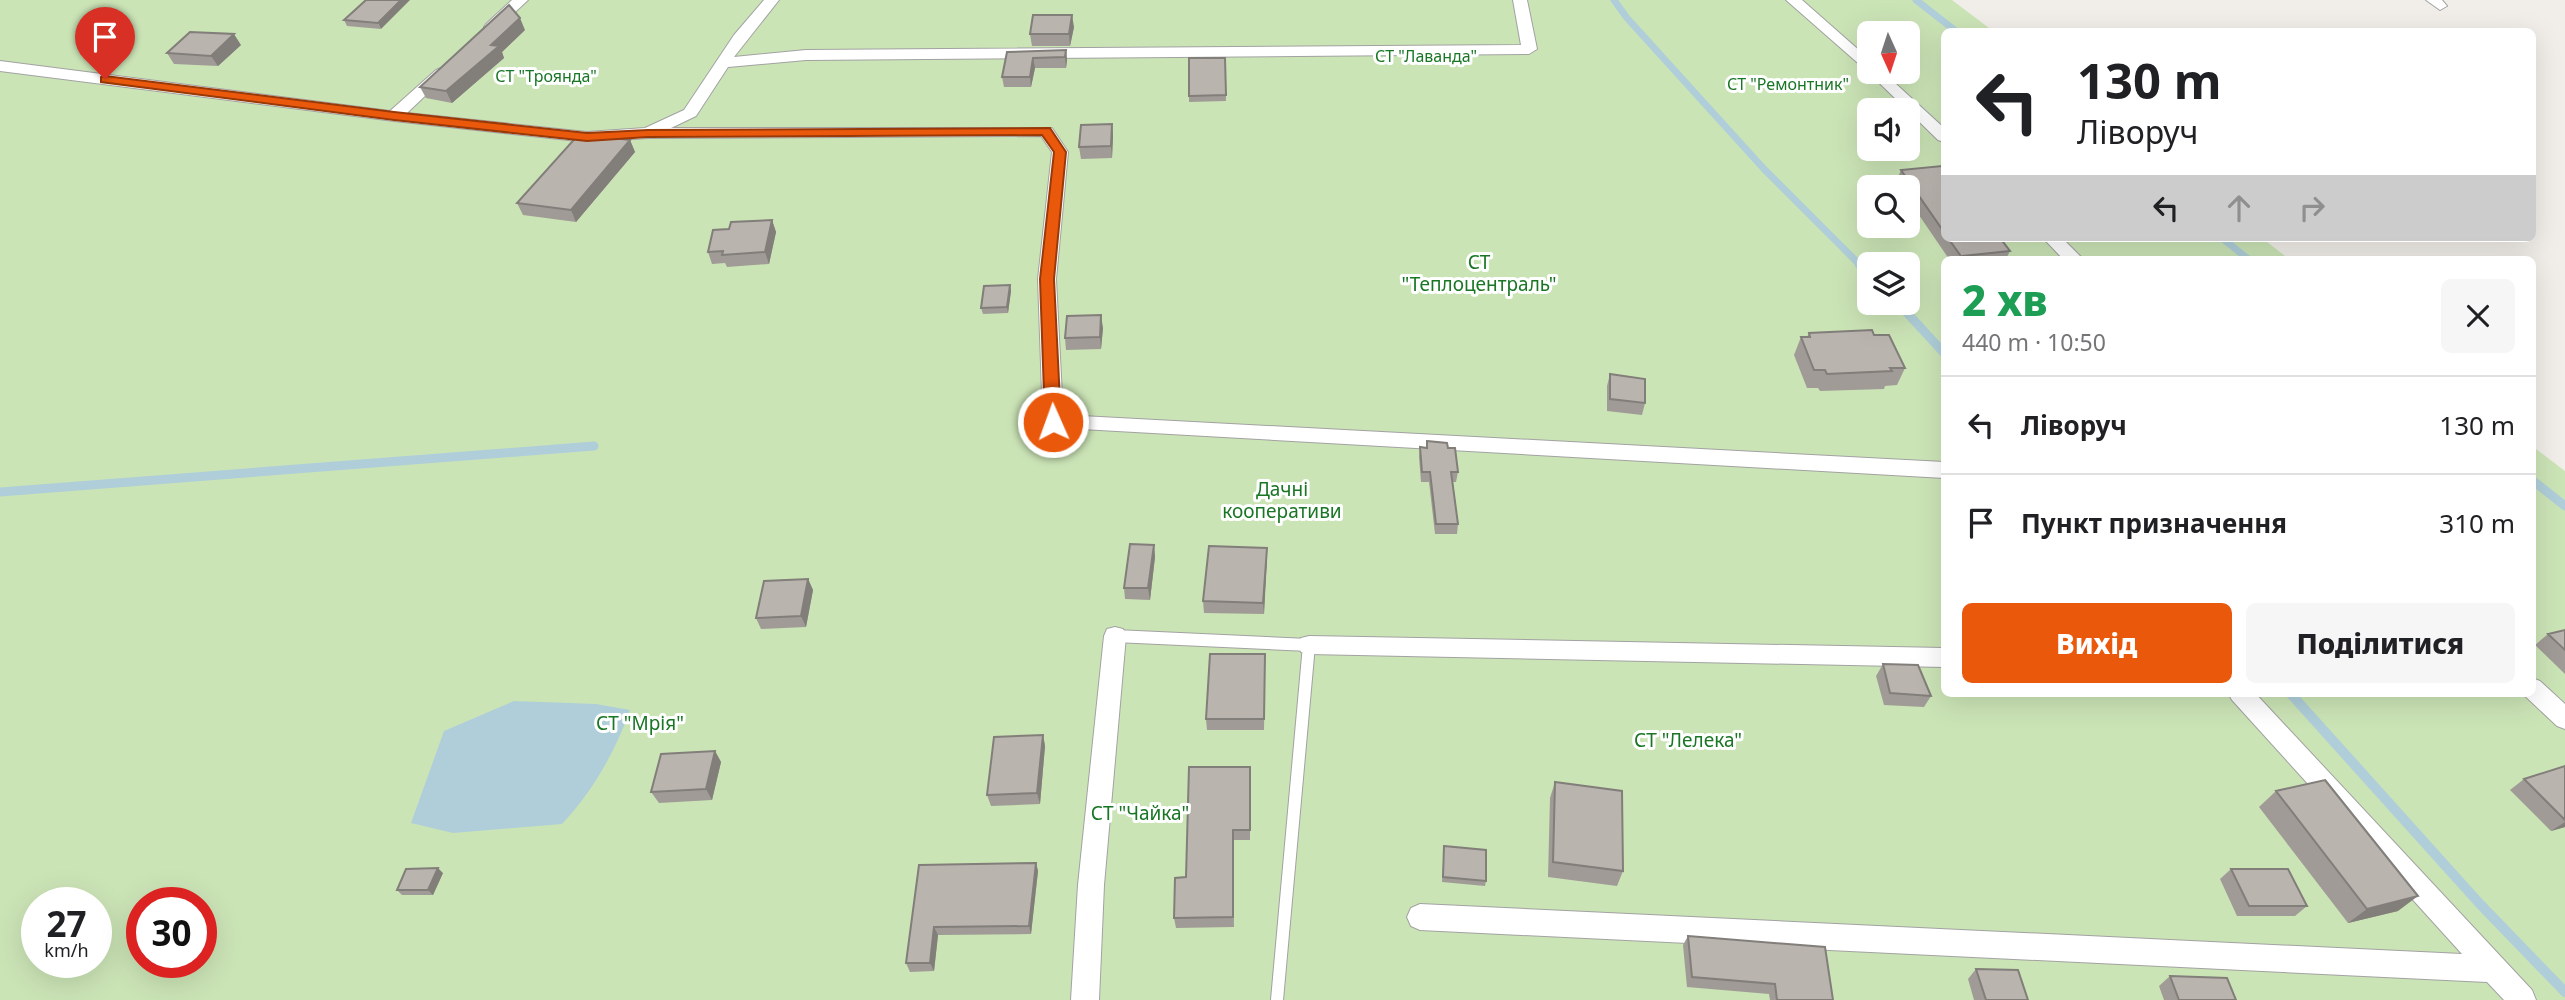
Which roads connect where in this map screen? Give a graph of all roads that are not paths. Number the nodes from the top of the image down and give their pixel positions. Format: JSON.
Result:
{"nodes":[{"id":1,"x":521,"y":0,"type":"edge"},
{"id":2,"x":772,"y":0,"type":"edge"},
{"id":3,"x":1520,"y":0,"type":"edge"},
{"id":4,"x":1793,"y":0,"type":"edge"},
{"id":5,"x":482,"y":36,"type":"edge"},
{"id":6,"x":1857,"y":56,"type":"edge"},
{"id":7,"x":452,"y":62,"type":"edge"},
{"id":8,"x":723,"y":63,"type":"junction"},
{"id":9,"x":0,"y":66,"type":"edge"},
{"id":10,"x":1887,"y":84,"type":"edge"},
{"id":11,"x":394,"y":116,"type":"junction"},
{"id":12,"x":648,"y":133,"type":"junction"},
{"id":13,"x":1941,"y":134,"type":"edge"},
{"id":14,"x":2056,"y":242,"type":"edge"},
{"id":15,"x":2071,"y":256,"type":"edge"},
{"id":16,"x":1941,"y":470,"type":"edge"},
{"id":17,"x":1115,"y":636,"type":"joint"},
{"id":18,"x":1309,"y":645,"type":"junction"},
{"id":19,"x":1941,"y":657,"type":"edge"},
{"id":20,"x":2536,"y":692,"type":"edge"},
{"id":21,"x":2245,"y":697,"type":"edge"},
{"id":22,"x":2565,"y":719,"type":"edge"},
{"id":23,"x":1420,"y":917,"type":"dead end"},
{"id":24,"x":2494,"y":969,"type":"junction"},
{"id":25,"x":1085,"y":1000,"type":"edge"},
{"id":26,"x":1277,"y":1000,"type":"edge"},
{"id":27,"x":2522,"y":1000,"type":"edge"}],
"edges":[{"from":1,"to":5,"type":"street"},
{"from":2,"to":8,"type":"street"},
{"from":3,"to":8,"type":"street"},
{"from":4,"to":6,"type":"street"},
{"from":7,"to":11,"type":"street"},
{"from":8,"to":12,"type":"street"},
{"from":9,"to":11,"type":"street"},
{"from":10,"to":13,"type":"street"},
{"from":11,"to":12,"type":"street"},
{"from":12,"to":16,"type":"street"},
{"from":14,"to":15,"type":"street"},
{"from":17,"to":18,"type":"lane"},
{"from":17,"to":25,"type":"street"},
{"from":18,"to":19,"type":"street"},
{"from":18,"to":26,"type":"lane"},
{"from":20,"to":22,"type":"street"},
{"from":21,"to":24,"type":"street"},
{"from":23,"to":24,"type":"street"},
{"from":24,"to":27,"type":"street"}]}
